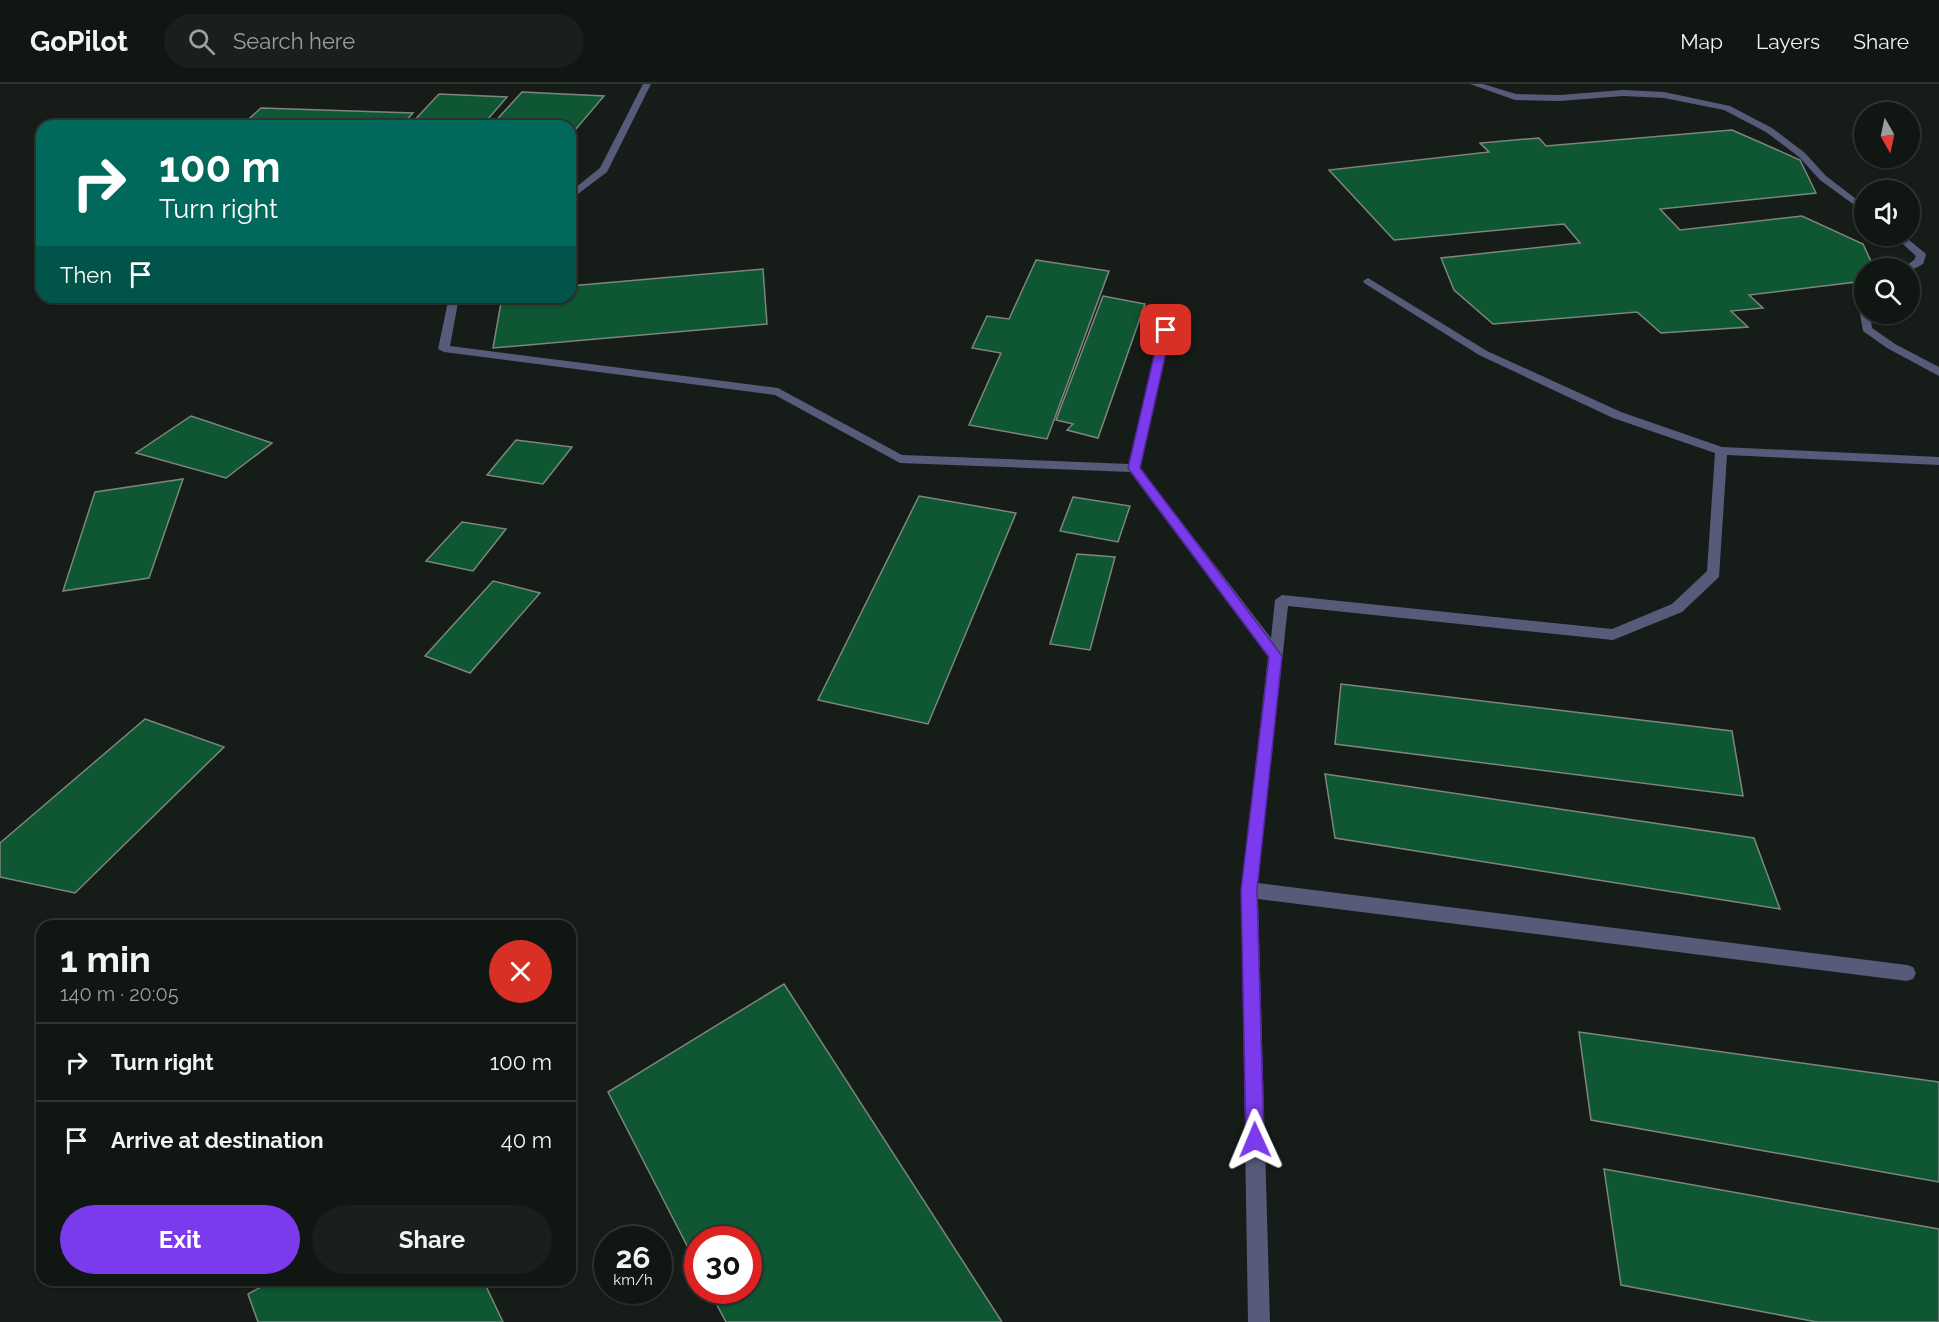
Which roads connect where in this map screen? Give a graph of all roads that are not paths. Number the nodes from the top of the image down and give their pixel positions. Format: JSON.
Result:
{"nodes":[{"id":1,"x":647,"y":84,"type":"edge"},
{"id":2,"x":1473,"y":84,"type":"edge"},
{"id":3,"x":576,"y":192,"type":"edge"},
{"id":4,"x":1854,"y":201,"type":"edge"},
{"id":5,"x":1911,"y":246,"type":"edge"},
{"id":6,"x":1920,"y":258,"type":"edge"},
{"id":7,"x":1368,"y":281,"type":"dead end"},
{"id":8,"x":453,"y":303,"type":"edge"},
{"id":9,"x":1171,"y":308,"type":"dead end"},
{"id":10,"x":1866,"y":324,"type":"edge"},
{"id":11,"x":1939,"y":372,"type":"edge"},
{"id":12,"x":1721,"y":451,"type":"junction"},
{"id":13,"x":1939,"y":460,"type":"edge"},
{"id":14,"x":1134,"y":468,"type":"junction"},
{"id":15,"x":1276,"y":656,"type":"junction"},
{"id":16,"x":1249,"y":890,"type":"junction"},
{"id":17,"x":1907,"y":973,"type":"dead end"},
{"id":18,"x":1259,"y":1322,"type":"edge"}],
"edges":[{"from":1,"to":3,"type":"street"},
{"from":2,"to":4,"type":"street"},
{"from":5,"to":6,"type":"street"},
{"from":7,"to":12,"type":"street"},
{"from":8,"to":14,"type":"street"},
{"from":9,"to":14,"type":"street"},
{"from":10,"to":11,"type":"street"},
{"from":12,"to":13,"type":"street"},
{"from":12,"to":15,"type":"street"},
{"from":14,"to":15,"type":"street"},
{"from":15,"to":16,"type":"street"},
{"from":16,"to":17,"type":"street"},
{"from":16,"to":18,"type":"street"}]}
